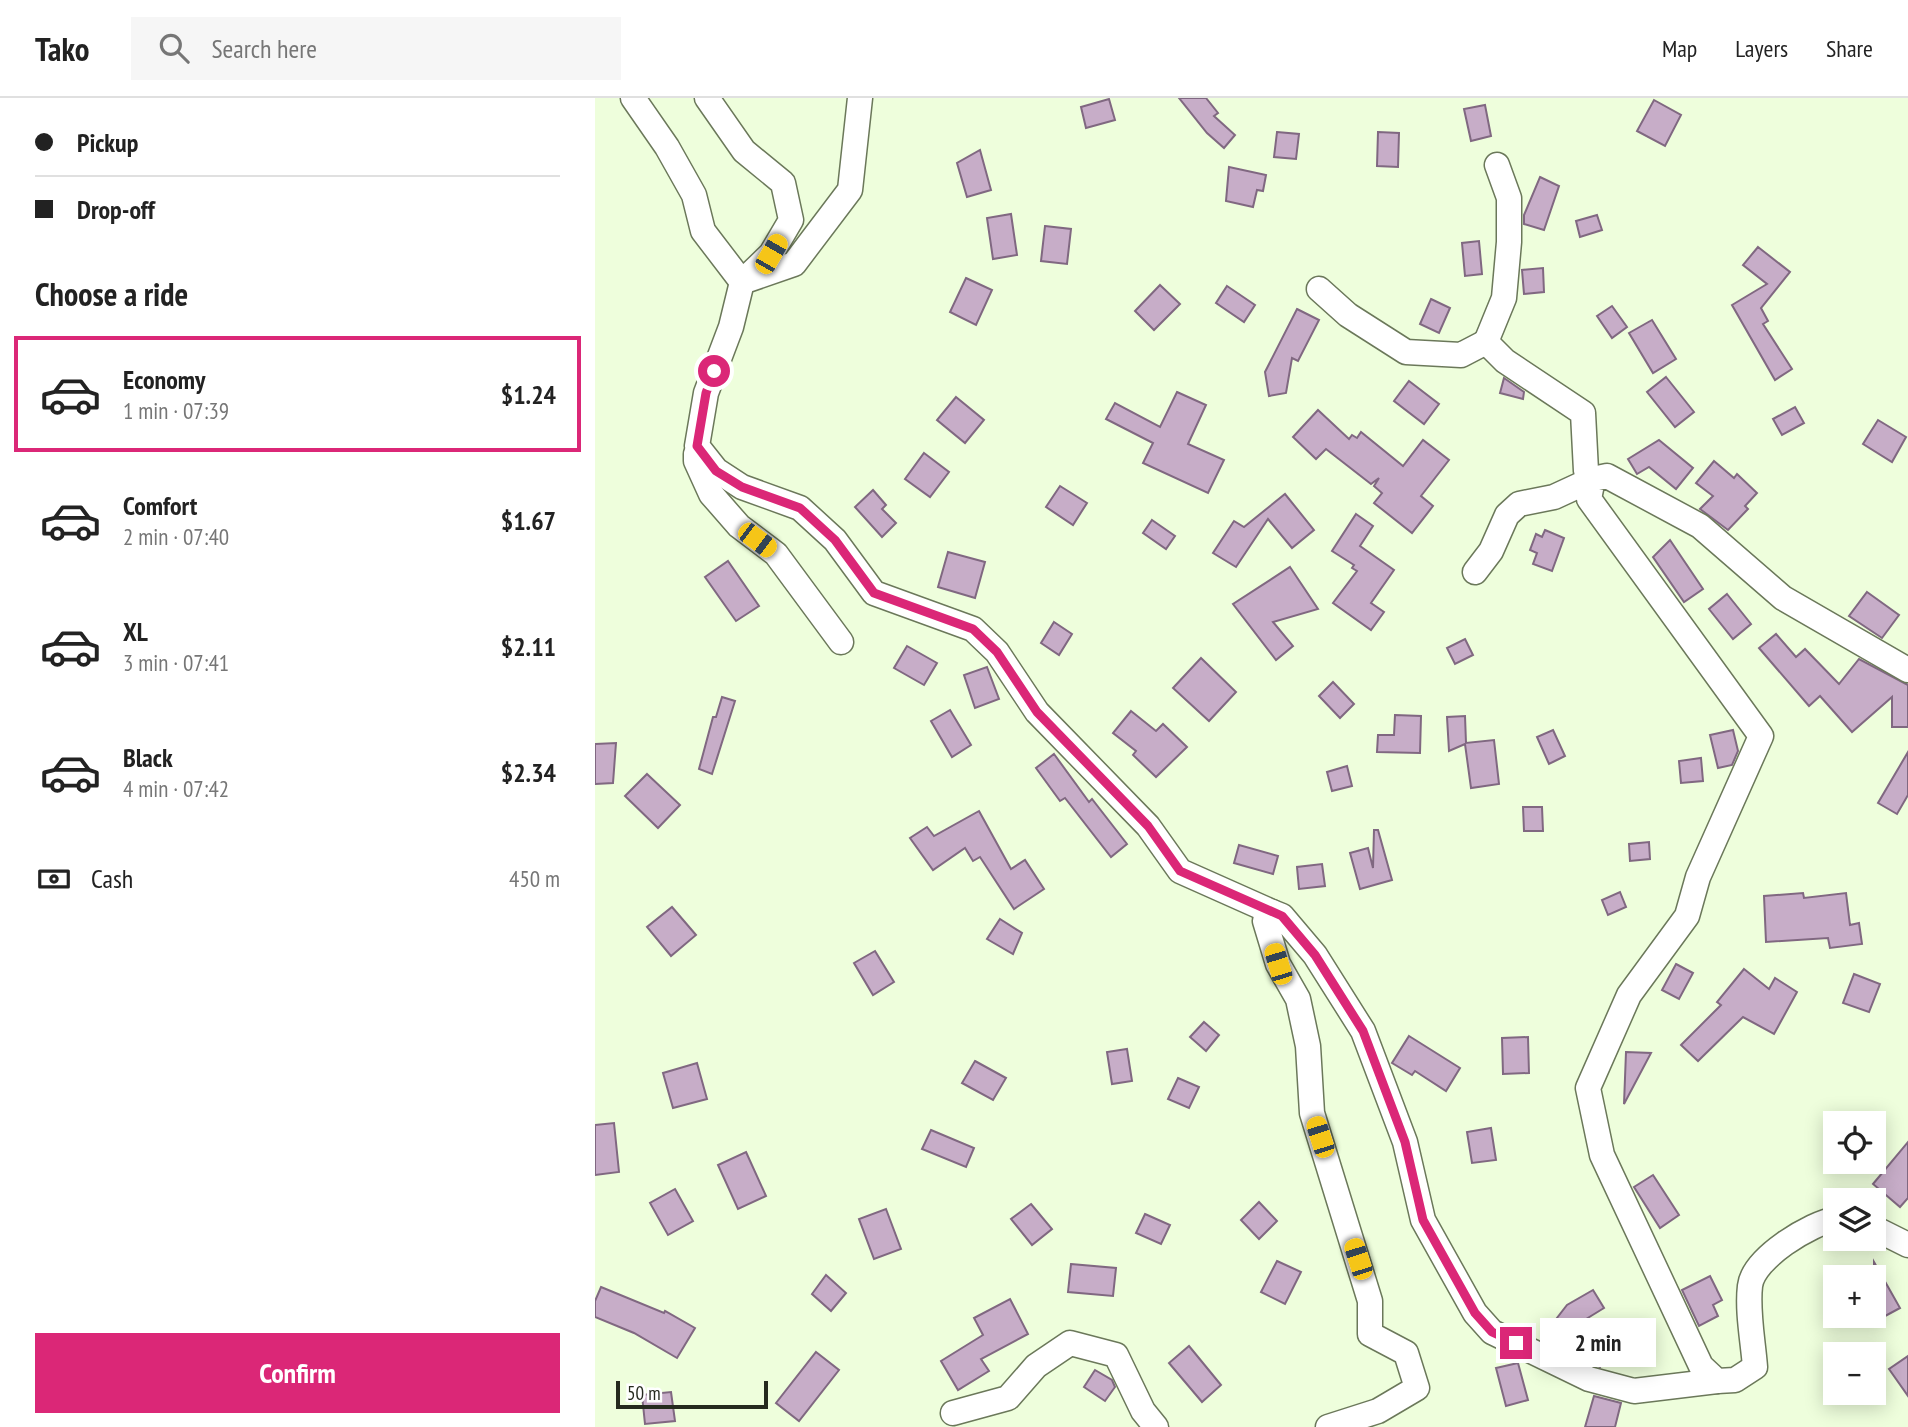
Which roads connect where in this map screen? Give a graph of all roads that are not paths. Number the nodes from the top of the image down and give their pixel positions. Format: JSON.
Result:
{"nodes":[{"id":1,"x":633,"y":98,"type":"edge"},
{"id":2,"x":707,"y":98,"type":"edge"},
{"id":3,"x":860,"y":98,"type":"edge"},
{"id":4,"x":1497,"y":165,"type":"dead end"},
{"id":5,"x":742,"y":282,"type":"junction"},
{"id":6,"x":1319,"y":289,"type":"dead end"},
{"id":7,"x":1486,"y":342,"type":"junction"},
{"id":8,"x":697,"y":446,"type":"junction"},
{"id":9,"x":1593,"y":479,"type":"junction"},
{"id":10,"x":1475,"y":572,"type":"dead end"},
{"id":11,"x":841,"y":642,"type":"dead end"},
{"id":12,"x":1908,"y":670,"type":"edge"},
{"id":13,"x":1272,"y":912,"type":"junction"},
{"id":14,"x":1823,"y":1223,"type":"edge"},
{"id":15,"x":1886,"y":1234,"type":"edge"},
{"id":16,"x":1908,"y":1245,"type":"edge"},
{"id":17,"x":1717,"y":1381,"type":"junction"},
{"id":18,"x":953,"y":1413,"type":"dead end"},
{"id":19,"x":1156,"y":1427,"type":"edge"},
{"id":20,"x":1328,"y":1427,"type":"edge"}],
"edges":[{"from":1,"to":5,"type":"street"},
{"from":2,"to":5,"type":"street"},
{"from":3,"to":5,"type":"street"},
{"from":4,"to":7,"type":"street"},
{"from":5,"to":8,"type":"street"},
{"from":6,"to":7,"type":"street"},
{"from":7,"to":9,"type":"street"},
{"from":8,"to":11,"type":"street"},
{"from":8,"to":13,"type":"street"},
{"from":9,"to":10,"type":"street"},
{"from":9,"to":12,"type":"street"},
{"from":9,"to":17,"type":"street"},
{"from":13,"to":17,"type":"street"},
{"from":13,"to":20,"type":"street"},
{"from":14,"to":17,"type":"street"},
{"from":15,"to":16,"type":"street"},
{"from":18,"to":19,"type":"street"}]}
